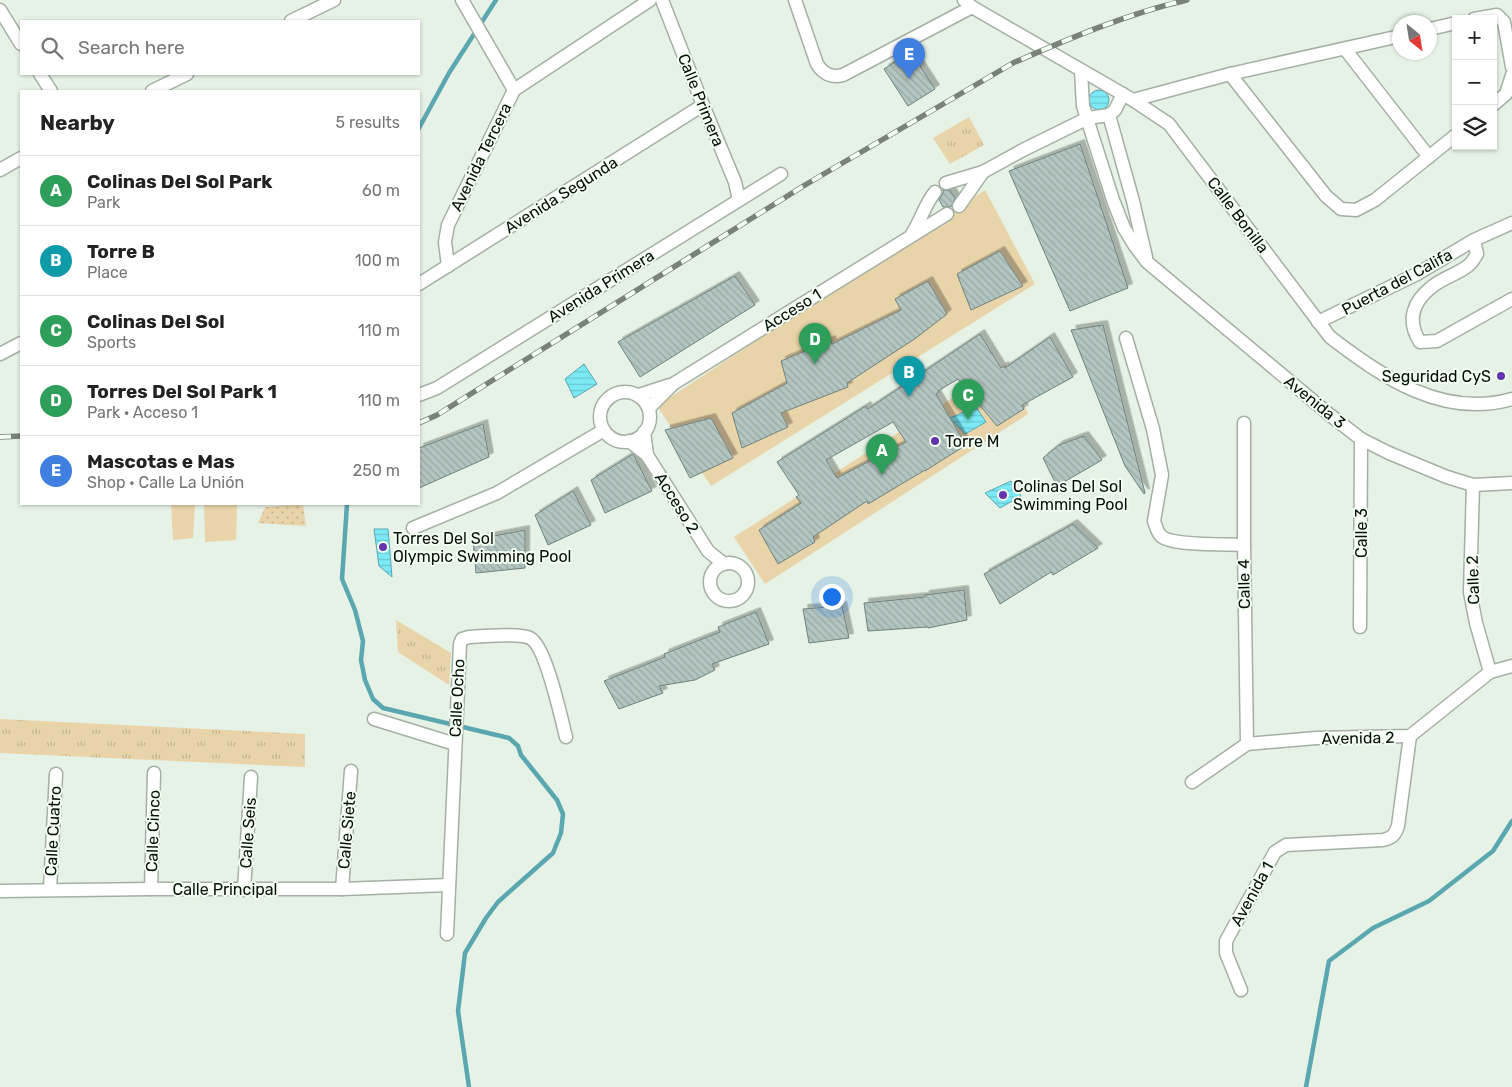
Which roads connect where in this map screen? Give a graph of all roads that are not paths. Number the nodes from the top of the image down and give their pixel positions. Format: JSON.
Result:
{"nodes":[{"id":1,"x":334,"y":0,"type":"edge"},
{"id":2,"x":462,"y":0,"type":"edge"},
{"id":3,"x":650,"y":0,"type":"edge"},
{"id":4,"x":662,"y":0,"type":"edge"},
{"id":5,"x":794,"y":0,"type":"edge"},
{"id":6,"x":968,"y":4,"type":"edge"},
{"id":7,"x":0,"y":10,"type":"edge"},
{"id":8,"x":1497,"y":15,"type":"edge"},
{"id":9,"x":293,"y":20,"type":"edge"},
{"id":10,"x":1452,"y":24,"type":"edge"},
{"id":11,"x":1437,"y":27,"type":"edge"},
{"id":12,"x":1392,"y":38,"type":"edge"},
{"id":13,"x":20,"y":42,"type":"edge"},
{"id":14,"x":1345,"y":49,"type":"junction"},
{"id":15,"x":1512,"y":67,"type":"edge"},
{"id":16,"x":1081,"y":71,"type":"junction"},
{"id":17,"x":1230,"y":74,"type":"junction"},
{"id":18,"x":41,"y":75,"type":"edge"},
{"id":19,"x":185,"y":75,"type":"edge"},
{"id":20,"x":1512,"y":75,"type":"edge"},
{"id":21,"x":50,"y":90,"type":"edge"},
{"id":22,"x":154,"y":90,"type":"edge"},
{"id":23,"x":514,"y":90,"type":"junction"},
{"id":24,"x":1128,"y":97,"type":"junction"},
{"id":25,"x":1497,"y":102,"type":"edge"},
{"id":26,"x":703,"y":105,"type":"junction"},
{"id":27,"x":1109,"y":115,"type":"junction"},
{"id":28,"x":1088,"y":118,"type":"junction"},
{"id":29,"x":1452,"y":138,"type":"edge"},
{"id":30,"x":1428,"y":157,"type":"junction"},
{"id":31,"x":20,"y":159,"type":"edge"},
{"id":32,"x":0,"y":170,"type":"edge"},
{"id":33,"x":984,"y":172,"type":"junction"},
{"id":34,"x":781,"y":174,"type":"dead end"},
{"id":35,"x":946,"y":183,"type":"dead end"},
{"id":36,"x":935,"y":192,"type":"dead end"},
{"id":37,"x":739,"y":200,"type":"junction"},
{"id":38,"x":959,"y":206,"type":"dead end"},
{"id":39,"x":947,"y":214,"type":"dead end"},
{"id":40,"x":1512,"y":223,"type":"edge"},
{"id":41,"x":911,"y":236,"type":"junction"},
{"id":42,"x":1474,"y":240,"type":"junction"},
{"id":43,"x":1147,"y":262,"type":"junction"},
{"id":44,"x":448,"y":266,"type":"junction"},
{"id":45,"x":420,"y":283,"type":"edge"},
{"id":46,"x":1512,"y":299,"type":"edge"},
{"id":47,"x":1318,"y":322,"type":"junction"},
{"id":48,"x":1126,"y":338,"type":"dead end"},
{"id":49,"x":20,"y":344,"type":"edge"},
{"id":50,"x":0,"y":354,"type":"edge"},
{"id":51,"x":673,"y":384,"type":"junction"},
{"id":52,"x":420,"y":395,"type":"edge"},
{"id":53,"x":639,"y":396,"type":"junction"},
{"id":54,"x":1512,"y":399,"type":"edge"},
{"id":55,"x":649,"y":408,"type":"junction"},
{"id":56,"x":1244,"y":423,"type":"dead end"},
{"id":57,"x":604,"y":430,"type":"junction"},
{"id":58,"x":644,"y":432,"type":"junction"},
{"id":59,"x":1361,"y":439,"type":"junction"},
{"id":60,"x":629,"y":441,"type":"junction"},
{"id":61,"x":648,"y":455,"type":"junction"},
{"id":62,"x":1512,"y":483,"type":"edge"},
{"id":63,"x":1473,"y":485,"type":"junction"},
{"id":64,"x":413,"y":528,"type":"dead end"},
{"id":65,"x":1244,"y":545,"type":"junction"},
{"id":66,"x":708,"y":550,"type":"junction"},
{"id":67,"x":724,"y":564,"type":"junction"},
{"id":68,"x":712,"y":573,"type":"junction"},
{"id":69,"x":1360,"y":627,"type":"dead end"},
{"id":70,"x":1512,"y":666,"type":"edge"},
{"id":71,"x":1490,"y":672,"type":"junction"},
{"id":72,"x":374,"y":719,"type":"dead end"},
{"id":73,"x":1410,"y":736,"type":"junction"},
{"id":74,"x":566,"y":737,"type":"dead end"},
{"id":75,"x":455,"y":744,"type":"junction"},
{"id":76,"x":1247,"y":744,"type":"junction"},
{"id":77,"x":352,"y":771,"type":"dead end"},
{"id":78,"x":154,"y":773,"type":"dead end"},
{"id":79,"x":56,"y":774,"type":"dead end"},
{"id":80,"x":251,"y":777,"type":"dead end"},
{"id":81,"x":1192,"y":782,"type":"dead end"},
{"id":82,"x":449,"y":885,"type":"junction"},
{"id":83,"x":50,"y":889,"type":"junction"},
{"id":84,"x":151,"y":889,"type":"junction"},
{"id":85,"x":342,"y":889,"type":"junction"},
{"id":86,"x":244,"y":890,"type":"junction"},
{"id":87,"x":0,"y":891,"type":"edge"},
{"id":88,"x":447,"y":934,"type":"dead end"},
{"id":89,"x":1241,"y":990,"type":"dead end"}],
"edges":[{"from":1,"to":9,"type":"street"},
{"from":2,"to":23,"type":"street"},
{"from":3,"to":23,"type":"street","name":"Avenida Tercera"},
{"from":4,"to":26,"type":"street","name":"Calle Primera"},
{"from":5,"to":6,"type":"street"},
{"from":6,"to":16,"type":"street","name":"Calle Bonilla"},
{"from":7,"to":13,"type":"street"},
{"from":8,"to":15,"type":"street"},
{"from":10,"to":11,"type":"street"},
{"from":12,"to":14,"type":"street"},
{"from":14,"to":17,"type":"street"},
{"from":14,"to":30,"type":"street"},
{"from":16,"to":24,"type":"street","name":"Calle Bonilla"},
{"from":16,"to":28,"type":"street","name":"Avenida 3"},
{"from":17,"to":24,"type":"street"},
{"from":17,"to":30,"type":"street"},
{"from":18,"to":21,"type":"street"},
{"from":19,"to":22,"type":"street"},
{"from":20,"to":25,"type":"street"},
{"from":23,"to":44,"type":"street","name":"Avenida Tercera"},
{"from":24,"to":27,"type":"street"},
{"from":24,"to":47,"type":"street","name":"Calle Bonilla"},
{"from":26,"to":37,"type":"street","name":"Calle Primera"},
{"from":26,"to":44,"type":"street","name":"Avenida Segunda"},
{"from":27,"to":28,"type":"street"},
{"from":27,"to":43,"type":"street"},
{"from":28,"to":33,"type":"street"},
{"from":28,"to":43,"type":"street","name":"Avenida 3"},
{"from":29,"to":30,"type":"street"},
{"from":31,"to":32,"type":"street"},
{"from":33,"to":35,"type":"street"},
{"from":33,"to":38,"type":"street"},
{"from":34,"to":37,"type":"street","name":"Avenida Primera"},
{"from":36,"to":41,"type":"street","name":"Acceso 1"},
{"from":37,"to":52,"type":"street","name":"Avenida Primera"},
{"from":39,"to":41,"type":"street","name":"Acceso 1"},
{"from":40,"to":42,"type":"street","name":"Puerta del Califa"},
{"from":41,"to":51,"type":"street","name":"Acceso 1"},
{"from":42,"to":46,"type":"street","name":"Puerta del Califa"},
{"from":42,"to":47,"type":"street","name":"Puerta del Califa"},
{"from":43,"to":59,"type":"street","name":"Avenida 3"},
{"from":44,"to":45,"type":"street","name":"Avenida Segunda"},
{"from":47,"to":54,"type":"street","name":"Calle Bonilla"},
{"from":48,"to":65,"type":"street"},
{"from":49,"to":50,"type":"street"},
{"from":51,"to":53,"type":"street","name":"Acceso 1"},
{"from":51,"to":55,"type":"street","name":"Acceso 1"},
{"from":53,"to":55,"type":"street"},
{"from":53,"to":57,"type":"street","name":"Acceso 1"},
{"from":55,"to":58,"type":"street"},
{"from":56,"to":65,"type":"street","name":"Calle 4"},
{"from":57,"to":60,"type":"street"},
{"from":57,"to":64,"type":"street"},
{"from":58,"to":60,"type":"street"},
{"from":58,"to":61,"type":"street","name":"Acceso 2"},
{"from":59,"to":63,"type":"street","name":"Avenida 3"},
{"from":59,"to":69,"type":"street","name":"Calle 3"},
{"from":60,"to":61,"type":"street","name":"Acceso 2"},
{"from":61,"to":66,"type":"street","name":"Acceso 2"},
{"from":62,"to":63,"type":"street","name":"Avenida 3"},
{"from":63,"to":71,"type":"street","name":"Calle 2"},
{"from":65,"to":76,"type":"street","name":"Calle 4"},
{"from":66,"to":67,"type":"street","name":"Acceso 2"},
{"from":66,"to":68,"type":"street","name":"Acceso 2"},
{"from":67,"to":68,"type":"street"},
{"from":67,"to":68,"type":"street","name":"Acceso 2"},
{"from":70,"to":71,"type":"street","name":"Avenida 2"},
{"from":71,"to":73,"type":"street","name":"Avenida 2"},
{"from":72,"to":75,"type":"street"},
{"from":73,"to":76,"type":"street","name":"Avenida 2"},
{"from":73,"to":89,"type":"street","name":"Avenida 1"},
{"from":74,"to":75,"type":"street","name":"Calle Ocho"},
{"from":75,"to":82,"type":"street","name":"Calle Ocho"},
{"from":76,"to":81,"type":"street","name":"Avenida 2"},
{"from":77,"to":85,"type":"street","name":"Calle Siete"},
{"from":78,"to":84,"type":"street","name":"Calle Cinco"},
{"from":79,"to":83,"type":"street","name":"Calle Cuatro"},
{"from":80,"to":86,"type":"street","name":"Calle Seis"},
{"from":82,"to":85,"type":"street","name":"Calle Principal"},
{"from":82,"to":88,"type":"street","name":"Calle Ocho"},
{"from":83,"to":84,"type":"street","name":"Calle Principal"},
{"from":83,"to":87,"type":"street","name":"Calle Principal"},
{"from":84,"to":86,"type":"street","name":"Calle Principal"},
{"from":85,"to":86,"type":"street","name":"Calle Principal"}]}
